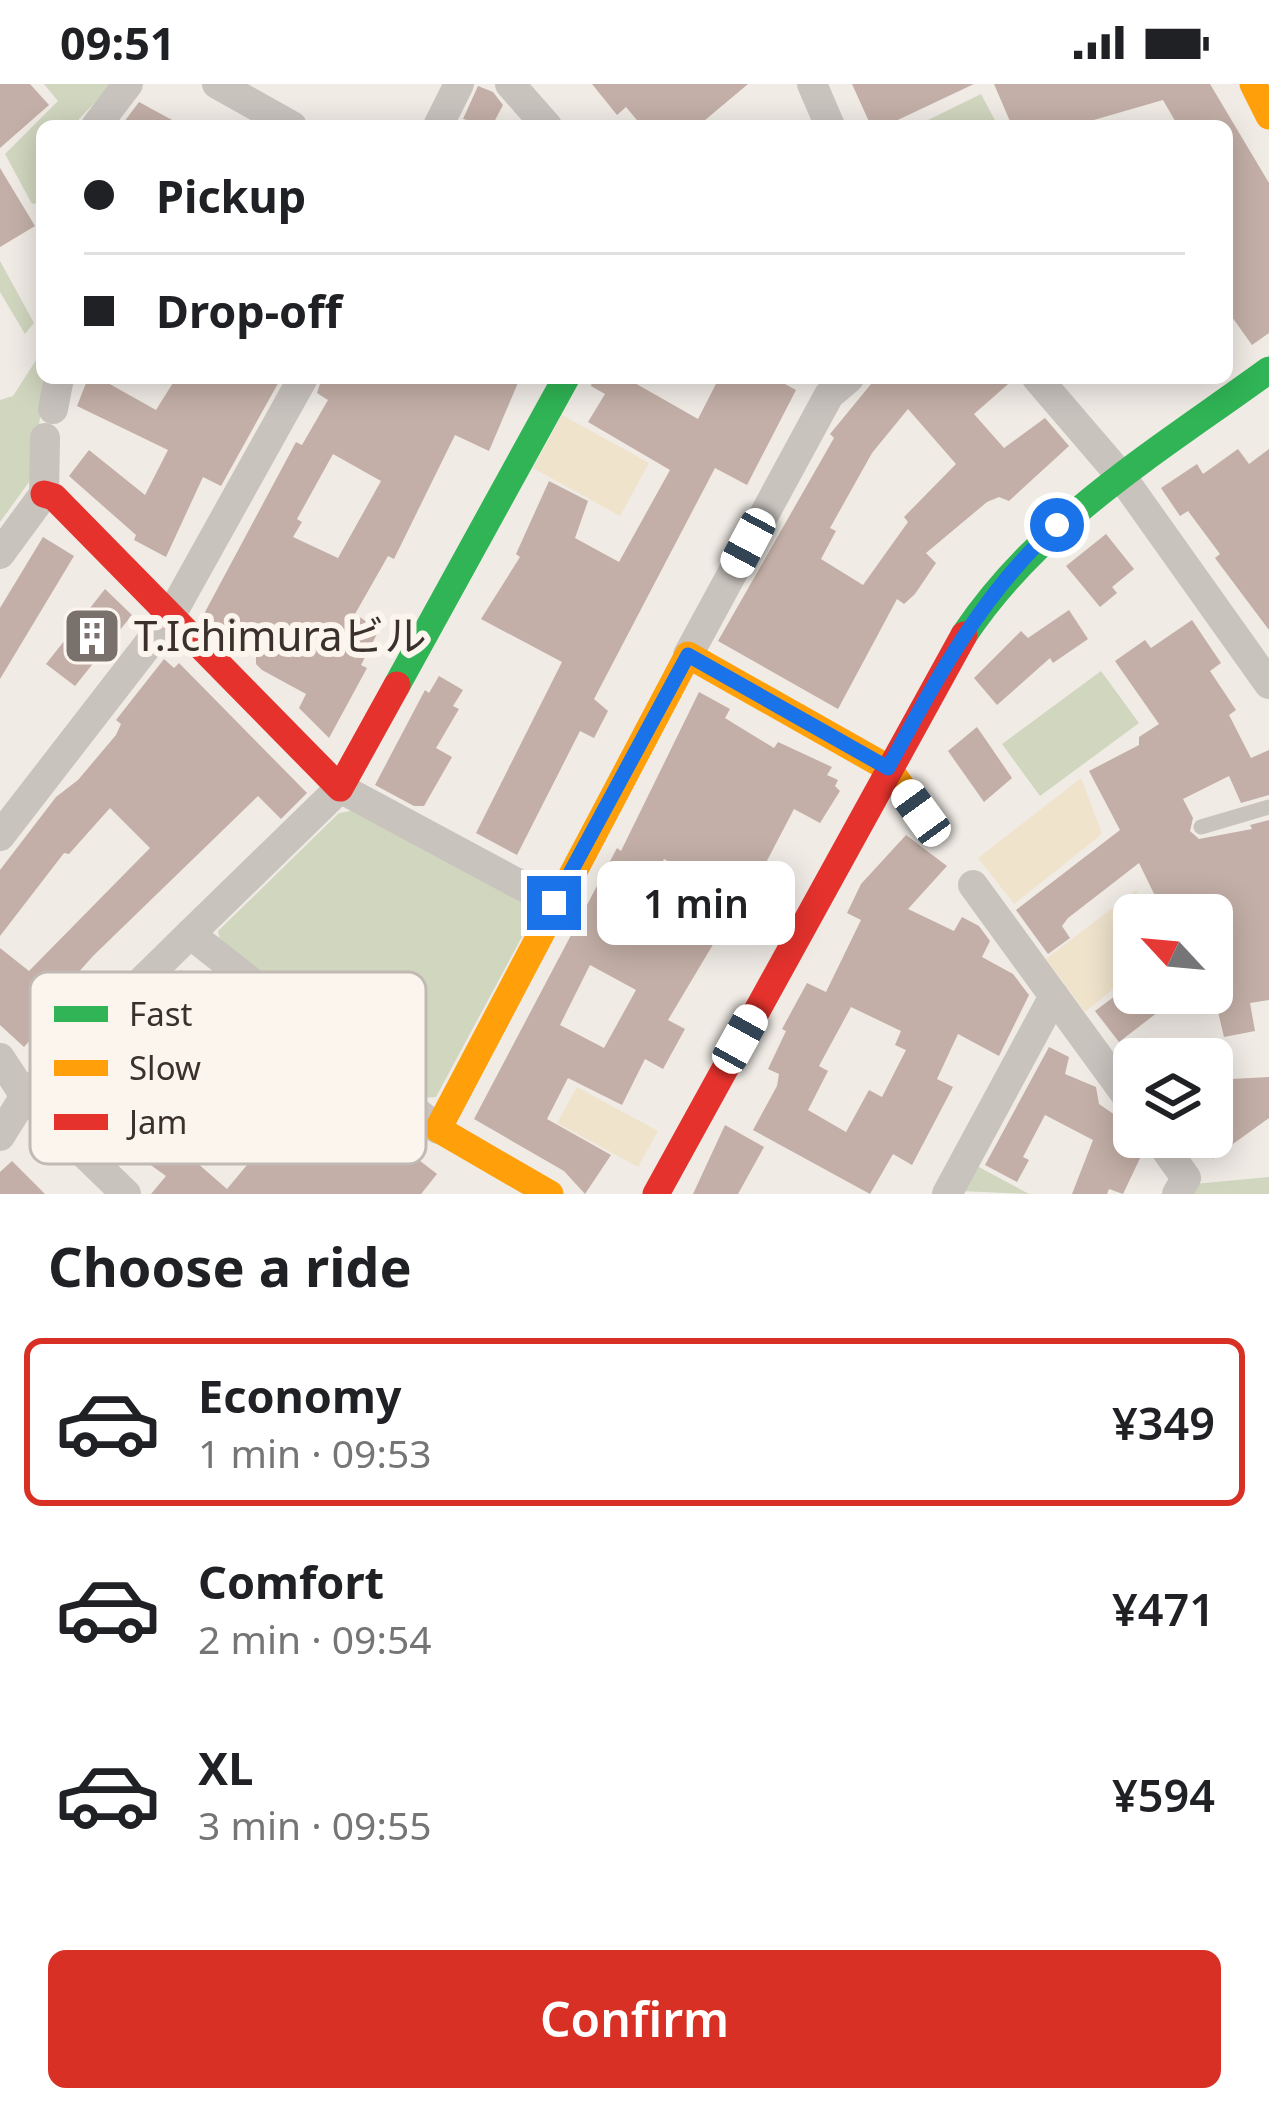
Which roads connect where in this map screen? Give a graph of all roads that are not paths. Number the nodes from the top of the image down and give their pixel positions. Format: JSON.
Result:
{"nodes":[{"id":1,"x":128,"y":84,"type":"edge"},
{"id":2,"x":217,"y":84,"type":"edge"},
{"id":3,"x":459,"y":84,"type":"edge"},
{"id":4,"x":510,"y":84,"type":"edge"},
{"id":5,"x":812,"y":84,"type":"edge"},
{"id":6,"x":1253,"y":84,"type":"edge"},
{"id":7,"x":1269,"y":116,"type":"edge"},
{"id":8,"x":101,"y":120,"type":"edge"},
{"id":9,"x":281,"y":120,"type":"edge"},
{"id":10,"x":441,"y":120,"type":"edge"},
{"id":11,"x":542,"y":120,"type":"edge"},
{"id":12,"x":827,"y":120,"type":"edge"},
{"id":13,"x":1269,"y":370,"type":"edge"},
{"id":14,"x":300,"y":384,"type":"edge"},
{"id":15,"x":563,"y":384,"type":"edge"},
{"id":16,"x":829,"y":384,"type":"edge"},
{"id":17,"x":1042,"y":384,"type":"edge"},
{"id":18,"x":52,"y":408,"type":"edge"},
{"id":19,"x":1121,"y":476,"type":"junction"},
{"id":20,"x":44,"y":494,"type":"junction"},
{"id":21,"x":0,"y":554,"type":"edge"},
{"id":22,"x":171,"y":615,"type":"junction"},
{"id":23,"x":688,"y":655,"type":"junction"},
{"id":24,"x":1269,"y":684,"type":"edge"},
{"id":25,"x":888,"y":768,"type":"junction"},
{"id":26,"x":340,"y":788,"type":"junction"},
{"id":27,"x":1269,"y":807,"type":"edge"},
{"id":28,"x":921,"y":813,"type":"dead end"},
{"id":29,"x":1201,"y":826,"type":"dead end"},
{"id":30,"x":0,"y":836,"type":"edge"},
{"id":31,"x":973,"y":885,"type":"dead end"},
{"id":32,"x":554,"y":903,"type":"junction"},
{"id":33,"x":190,"y":934,"type":"junction"},
{"id":34,"x":151,"y":972,"type":"edge"},
{"id":35,"x":238,"y":972,"type":"edge"},
{"id":36,"x":1054,"y":996,"type":"junction"},
{"id":37,"x":0,"y":1058,"type":"edge"},
{"id":38,"x":1113,"y":1077,"type":"edge"},
{"id":39,"x":30,"y":1091,"type":"edge"},
{"id":40,"x":25,"y":1096,"type":"junction"},
{"id":41,"x":30,"y":1101,"type":"edge"},
{"id":42,"x":426,"y":1120,"type":"edge"},
{"id":43,"x":437,"y":1129,"type":"junction"},
{"id":44,"x":0,"y":1136,"type":"edge"},
{"id":45,"x":1172,"y":1158,"type":"edge"},
{"id":46,"x":95,"y":1164,"type":"edge"},
{"id":47,"x":126,"y":1194,"type":"edge"},
{"id":48,"x":550,"y":1194,"type":"edge"},
{"id":49,"x":656,"y":1194,"type":"edge"},
{"id":50,"x":947,"y":1194,"type":"edge"},
{"id":51,"x":1178,"y":1194,"type":"edge"}],
"edges":[{"from":1,"to":8,"type":"street"},
{"from":2,"to":9,"type":"street"},
{"from":3,"to":10,"type":"street"},
{"from":4,"to":11,"type":"street"},
{"from":5,"to":12,"type":"street"},
{"from":6,"to":7,"type":"street"},
{"from":13,"to":19,"type":"street"},
{"from":14,"to":22,"type":"street"},
{"from":15,"to":26,"type":"street"},
{"from":16,"to":23,"type":"street"},
{"from":17,"to":19,"type":"street"},
{"from":18,"to":20,"type":"street"},
{"from":19,"to":24,"type":"street"},
{"from":19,"to":25,"type":"street"},
{"from":20,"to":21,"type":"street"},
{"from":20,"to":22,"type":"street"},
{"from":22,"to":26,"type":"street"},
{"from":22,"to":30,"type":"street"},
{"from":23,"to":25,"type":"street"},
{"from":23,"to":32,"type":"street"},
{"from":25,"to":28,"type":"street"},
{"from":25,"to":49,"type":"street"},
{"from":26,"to":32,"type":"street"},
{"from":26,"to":33,"type":"street"},
{"from":27,"to":29,"type":"lane"},
{"from":31,"to":36,"type":"street"},
{"from":32,"to":43,"type":"street"},
{"from":33,"to":34,"type":"street"},
{"from":33,"to":35,"type":"street"},
{"from":36,"to":38,"type":"street"},
{"from":36,"to":50,"type":"street"},
{"from":37,"to":40,"type":"street"},
{"from":39,"to":40,"type":"street"},
{"from":40,"to":41,"type":"street"},
{"from":40,"to":44,"type":"street"},
{"from":42,"to":43,"type":"street"},
{"from":43,"to":48,"type":"street"},
{"from":45,"to":51,"type":"street"},
{"from":46,"to":47,"type":"street"}]}
